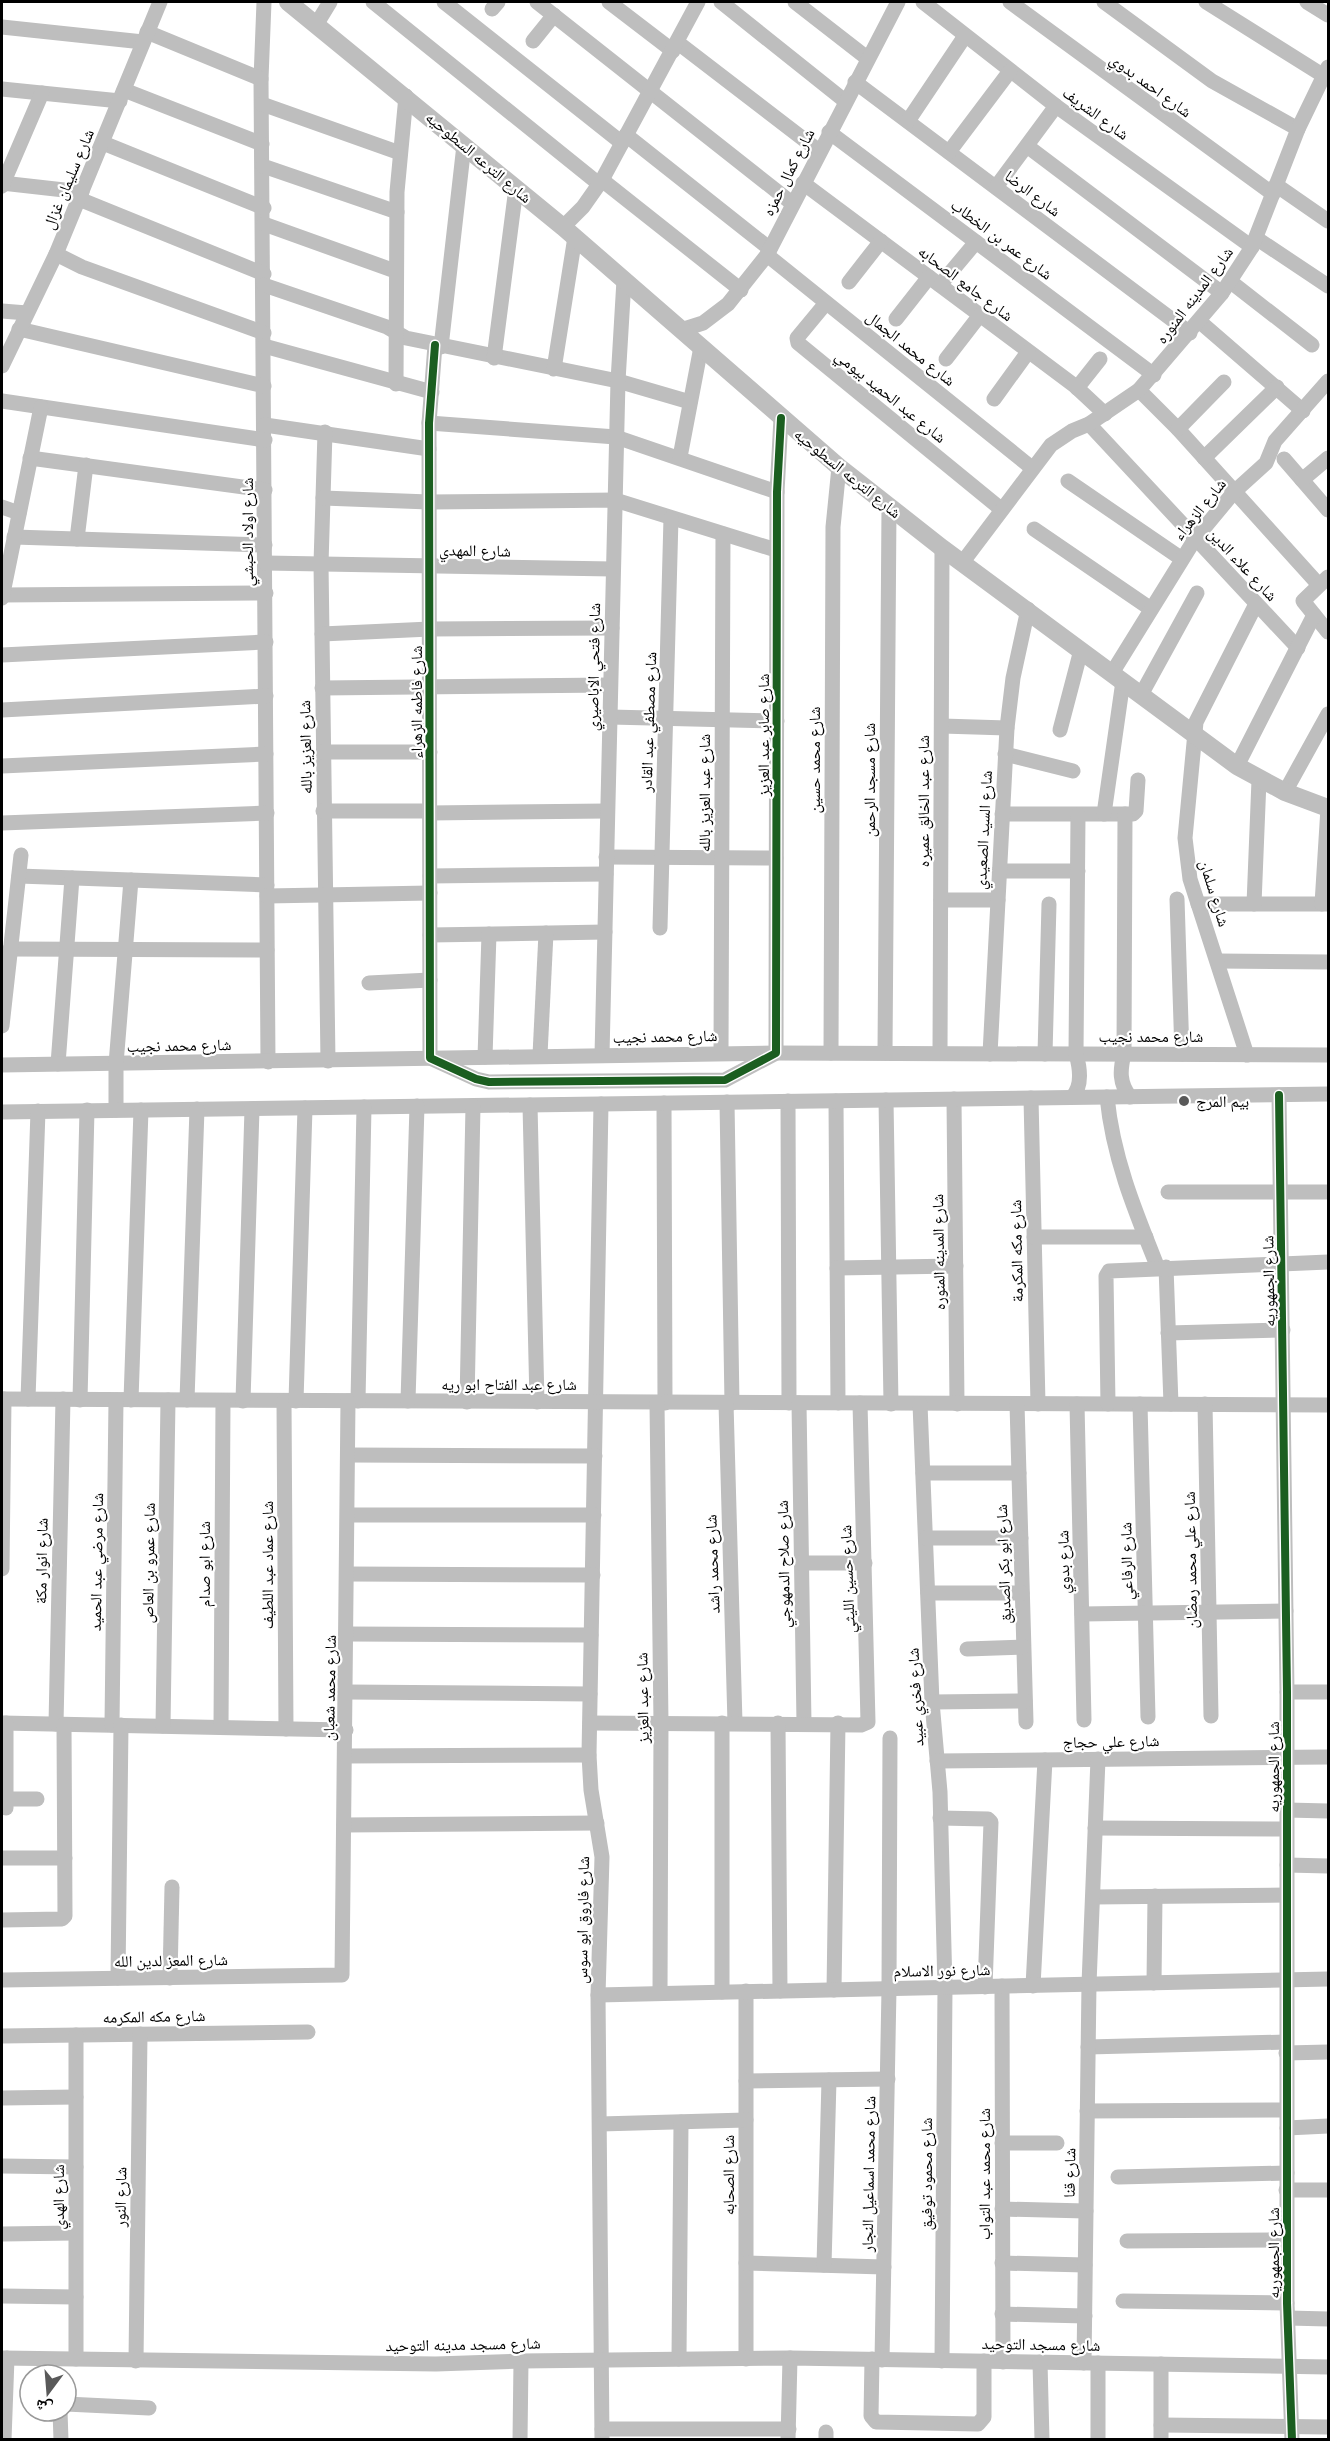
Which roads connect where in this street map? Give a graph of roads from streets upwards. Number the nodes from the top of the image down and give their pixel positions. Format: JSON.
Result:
{"nodes":[{"id":1,"x":160,"y":2,"type":"edge"},
{"id":2,"x":264,"y":2,"type":"edge"},
{"id":3,"x":288,"y":2,"type":"edge"},
{"id":4,"x":330,"y":2,"type":"edge"},
{"id":5,"x":373,"y":2,"type":"edge"},
{"id":6,"x":444,"y":2,"type":"edge"},
{"id":7,"x":537,"y":2,"type":"edge"},
{"id":8,"x":609,"y":2,"type":"edge"},
{"id":9,"x":721,"y":2,"type":"edge"},
{"id":10,"x":795,"y":2,"type":"edge"},
{"id":11,"x":923,"y":2,"type":"edge"},
{"id":12,"x":1010,"y":2,"type":"edge"},
{"id":13,"x":1104,"y":2,"type":"edge"},
{"id":14,"x":1206,"y":2,"type":"edge"},
{"id":15,"x":1307,"y":2,"type":"edge"},
{"id":16,"x":694,"y":3,"type":"edge"},
{"id":17,"x":894,"y":3,"type":"edge"},
{"id":18,"x":554,"y":15,"type":"junction"},
{"id":19,"x":1329,"y":15,"type":"edge"},
{"id":20,"x":316,"y":25,"type":"junction"},
{"id":21,"x":2,"y":27,"type":"edge"},
{"id":22,"x":965,"y":36,"type":"junction"},
{"id":23,"x":145,"y":37,"type":"junction"},
{"id":24,"x":533,"y":41,"type":"dead end"},
{"id":25,"x":675,"y":46,"type":"junction"},
{"id":26,"x":867,"y":58,"type":"junction"},
{"id":27,"x":1010,"y":71,"type":"junction"},
{"id":28,"x":1326,"y":71,"type":"edge"},
{"id":29,"x":261,"y":79,"type":"junction"},
{"id":30,"x":855,"y":81,"type":"junction"},
{"id":31,"x":2,"y":89,"type":"edge"},
{"id":32,"x":651,"y":91,"type":"junction"},
{"id":33,"x":42,"y":93,"type":"junction"},
{"id":34,"x":122,"y":96,"type":"junction"},
{"id":35,"x":406,"y":96,"type":"junction"},
{"id":36,"x":845,"y":101,"type":"junction"},
{"id":37,"x":262,"y":104,"type":"junction"},
{"id":38,"x":1056,"y":106,"type":"junction"},
{"id":39,"x":908,"y":121,"type":"junction"},
{"id":40,"x":1298,"y":129,"type":"junction"},
{"id":41,"x":829,"y":132,"type":"junction"},
{"id":42,"x":624,"y":139,"type":"junction"},
{"id":43,"x":103,"y":143,"type":"junction"},
{"id":44,"x":262,"y":144,"type":"junction"},
{"id":45,"x":464,"y":145,"type":"junction"},
{"id":46,"x":1027,"y":146,"type":"junction"},
{"id":47,"x":819,"y":151,"type":"junction"},
{"id":48,"x":949,"y":152,"type":"junction"},
{"id":49,"x":400,"y":153,"type":"junction"},
{"id":50,"x":263,"y":166,"type":"junction"},
{"id":51,"x":601,"y":182,"type":"junction"},
{"id":52,"x":803,"y":183,"type":"junction"},
{"id":53,"x":2,"y":184,"type":"edge"},
{"id":54,"x":996,"y":187,"type":"junction"},
{"id":55,"x":516,"y":188,"type":"junction"},
{"id":56,"x":1274,"y":189,"type":"junction"},
{"id":57,"x":81,"y":196,"type":"junction"},
{"id":58,"x":793,"y":204,"type":"junction"},
{"id":59,"x":264,"y":208,"type":"junction"},
{"id":60,"x":397,"y":212,"type":"junction"},
{"id":61,"x":1327,"y":215,"type":"edge"},
{"id":62,"x":264,"y":224,"type":"junction"},
{"id":63,"x":569,"y":232,"type":"junction"},
{"id":64,"x":881,"y":241,"type":"junction"},
{"id":65,"x":976,"y":242,"type":"junction"},
{"id":66,"x":1254,"y":243,"type":"junction"},
{"id":67,"x":768,"y":252,"type":"junction"},
{"id":68,"x":56,"y":254,"type":"junction"},
{"id":69,"x":395,"y":271,"type":"junction"},
{"id":70,"x":264,"y":280,"type":"junction"},
{"id":71,"x":624,"y":280,"type":"junction"},
{"id":72,"x":934,"y":281,"type":"junction"},
{"id":73,"x":849,"y":282,"type":"dead end"},
{"id":74,"x":1329,"y":286,"type":"edge"},
{"id":75,"x":1227,"y":287,"type":"junction"},
{"id":76,"x":741,"y":290,"type":"junction"},
{"id":77,"x":826,"y":303,"type":"junction"},
{"id":78,"x":2,"y":311,"type":"edge"},
{"id":79,"x":27,"y":313,"type":"junction"},
{"id":80,"x":980,"y":315,"type":"junction"},
{"id":81,"x":896,"y":319,"type":"dead end"},
{"id":82,"x":1194,"y":327,"type":"junction"},
{"id":83,"x":19,"y":329,"type":"junction"},
{"id":84,"x":681,"y":330,"type":"junction"},
{"id":85,"x":395,"y":333,"type":"junction"},
{"id":86,"x":264,"y":339,"type":"junction"},
{"id":87,"x":1312,"y":345,"type":"dead end"},
{"id":88,"x":438,"y":346,"type":"junction"},
{"id":89,"x":701,"y":347,"type":"junction"},
{"id":90,"x":1028,"y":352,"type":"junction"},
{"id":91,"x":494,"y":358,"type":"junction"},
{"id":92,"x":946,"y":359,"type":"dead end"},
{"id":93,"x":1100,"y":359,"type":"dead end"},
{"id":94,"x":2,"y":366,"type":"edge"},
{"id":95,"x":554,"y":369,"type":"junction"},
{"id":96,"x":1154,"y":375,"type":"junction"},
{"id":97,"x":618,"y":381,"type":"junction"},
{"id":98,"x":1329,"y":381,"type":"edge"},
{"id":99,"x":1224,"y":382,"type":"dead end"},
{"id":100,"x":396,"y":384,"type":"junction"},
{"id":101,"x":264,"y":386,"type":"junction"},
{"id":102,"x":1277,"y":387,"type":"junction"},
{"id":103,"x":1077,"y":388,"type":"junction"},
{"id":104,"x":1139,"y":390,"type":"junction"},
{"id":105,"x":432,"y":392,"type":"junction"},
{"id":106,"x":994,"y":399,"type":"dead end"},
{"id":107,"x":2,"y":400,"type":"edge"},
{"id":108,"x":690,"y":402,"type":"junction"},
{"id":109,"x":41,"y":407,"type":"junction"},
{"id":110,"x":1303,"y":411,"type":"junction"},
{"id":111,"x":1105,"y":414,"type":"junction"},
{"id":112,"x":781,"y":418,"type":"junction"},
{"id":113,"x":429,"y":423,"type":"junction"},
{"id":114,"x":1089,"y":424,"type":"junction"},
{"id":115,"x":1178,"y":429,"type":"junction"},
{"id":116,"x":265,"y":432,"type":"junction"},
{"id":117,"x":325,"y":432,"type":"junction"},
{"id":118,"x":616,"y":437,"type":"junction"},
{"id":119,"x":429,"y":449,"type":"junction"},
{"id":120,"x":680,"y":457,"type":"junction"},
{"id":121,"x":30,"y":458,"type":"junction"},
{"id":122,"x":1204,"y":458,"type":"junction"},
{"id":123,"x":1329,"y":458,"type":"edge"},
{"id":124,"x":1284,"y":459,"type":"dead end"},
{"id":125,"x":86,"y":465,"type":"junction"},
{"id":126,"x":839,"y":467,"type":"junction"},
{"id":127,"x":1032,"y":468,"type":"junction"},
{"id":128,"x":1302,"y":480,"type":"junction"},
{"id":129,"x":1068,"y":481,"type":"dead end"},
{"id":130,"x":265,"y":490,"type":"junction"},
{"id":131,"x":777,"y":492,"type":"junction"},
{"id":132,"x":1234,"y":492,"type":"junction"},
{"id":133,"x":323,"y":498,"type":"junction"},
{"id":134,"x":615,"y":500,"type":"junction"},
{"id":135,"x":429,"y":502,"type":"junction"},
{"id":136,"x":2,"y":507,"type":"edge"},
{"id":137,"x":889,"y":507,"type":"junction"},
{"id":138,"x":1001,"y":509,"type":"junction"},
{"id":139,"x":1329,"y":510,"type":"edge"},
{"id":140,"x":19,"y":513,"type":"junction"},
{"id":141,"x":671,"y":518,"type":"junction"},
{"id":142,"x":1034,"y":529,"type":"dead end"},
{"id":143,"x":723,"y":534,"type":"junction"},
{"id":144,"x":14,"y":537,"type":"junction"},
{"id":145,"x":77,"y":539,"type":"junction"},
{"id":146,"x":1195,"y":539,"type":"junction"},
{"id":147,"x":265,"y":545,"type":"junction"},
{"id":148,"x":942,"y":548,"type":"junction"},
{"id":149,"x":776,"y":550,"type":"junction"},
{"id":150,"x":1182,"y":559,"type":"junction"},
{"id":151,"x":5,"y":562,"type":"edge"},
{"id":152,"x":266,"y":563,"type":"junction"},
{"id":153,"x":962,"y":563,"type":"junction"},
{"id":154,"x":321,"y":564,"type":"junction"},
{"id":155,"x":429,"y":567,"type":"junction"},
{"id":156,"x":613,"y":569,"type":"junction"},
{"id":157,"x":1324,"y":581,"type":"edge"},
{"id":158,"x":1197,"y":592,"type":"dead end"},
{"id":159,"x":266,"y":593,"type":"junction"},
{"id":160,"x":2,"y":596,"type":"edge"},
{"id":161,"x":1256,"y":604,"type":"junction"},
{"id":162,"x":1028,"y":609,"type":"junction"},
{"id":163,"x":1151,"y":609,"type":"junction"},
{"id":164,"x":1314,"y":615,"type":"junction"},
{"id":165,"x":612,"y":628,"type":"junction"},
{"id":166,"x":430,"y":629,"type":"junction"},
{"id":167,"x":1329,"y":632,"type":"edge"},
{"id":168,"x":322,"y":634,"type":"junction"},
{"id":169,"x":266,"y":642,"type":"junction"},
{"id":170,"x":1298,"y":648,"type":"junction"},
{"id":171,"x":1081,"y":650,"type":"junction"},
{"id":172,"x":2,"y":654,"type":"edge"},
{"id":173,"x":1118,"y":677,"type":"junction"},
{"id":174,"x":610,"y":685,"type":"junction"},
{"id":175,"x":322,"y":688,"type":"junction"},
{"id":176,"x":430,"y":688,"type":"junction"},
{"id":177,"x":1141,"y":695,"type":"junction"},
{"id":178,"x":266,"y":696,"type":"junction"},
{"id":179,"x":2,"y":710,"type":"edge"},
{"id":180,"x":1329,"y":714,"type":"edge"},
{"id":181,"x":610,"y":717,"type":"junction"},
{"id":182,"x":666,"y":718,"type":"junction"},
{"id":183,"x":723,"y":720,"type":"junction"},
{"id":184,"x":777,"y":721,"type":"junction"},
{"id":185,"x":942,"y":726,"type":"junction"},
{"id":186,"x":1007,"y":728,"type":"junction"},
{"id":187,"x":1060,"y":730,"type":"dead end"},
{"id":188,"x":1193,"y":736,"type":"junction"},
{"id":189,"x":323,"y":752,"type":"junction"},
{"id":190,"x":430,"y":752,"type":"junction"},
{"id":191,"x":266,"y":754,"type":"junction"},
{"id":192,"x":1005,"y":754,"type":"junction"},
{"id":193,"x":2,"y":766,"type":"edge"},
{"id":194,"x":1237,"y":766,"type":"junction"},
{"id":195,"x":1073,"y":771,"type":"dead end"},
{"id":196,"x":1138,"y":780,"type":"dead end"},
{"id":197,"x":1259,"y":780,"type":"junction"},
{"id":198,"x":1285,"y":792,"type":"junction"},
{"id":199,"x":1328,"y":808,"type":"edge"},
{"id":200,"x":323,"y":811,"type":"junction"},
{"id":201,"x":430,"y":812,"type":"junction"},
{"id":202,"x":607,"y":812,"type":"junction"},
{"id":203,"x":267,"y":813,"type":"junction"},
{"id":204,"x":1002,"y":814,"type":"junction"},
{"id":205,"x":1104,"y":814,"type":"junction"},
{"id":206,"x":1125,"y":814,"type":"junction"},
{"id":207,"x":1078,"y":815,"type":"junction"},
{"id":208,"x":2,"y":823,"type":"edge"},
{"id":209,"x":21,"y":855,"type":"dead end"},
{"id":210,"x":606,"y":857,"type":"junction"},
{"id":211,"x":662,"y":858,"type":"junction"},
{"id":212,"x":722,"y":858,"type":"junction"},
{"id":213,"x":776,"y":858,"type":"junction"},
{"id":214,"x":999,"y":871,"type":"junction"},
{"id":215,"x":1078,"y":871,"type":"junction"},
{"id":216,"x":606,"y":874,"type":"junction"},
{"id":217,"x":19,"y":876,"type":"junction"},
{"id":218,"x":430,"y":876,"type":"junction"},
{"id":219,"x":72,"y":878,"type":"junction"},
{"id":220,"x":131,"y":880,"type":"junction"},
{"id":221,"x":267,"y":891,"type":"junction"},
{"id":222,"x":430,"y":892,"type":"junction"},
{"id":223,"x":324,"y":894,"type":"junction"},
{"id":224,"x":1177,"y":899,"type":"dead end"},
{"id":225,"x":941,"y":900,"type":"junction"},
{"id":226,"x":998,"y":900,"type":"junction"},
{"id":227,"x":1049,"y":904,"type":"dead end"},
{"id":228,"x":1198,"y":904,"type":"junction"},
{"id":229,"x":1254,"y":904,"type":"junction"},
{"id":230,"x":1325,"y":904,"type":"edge"},
{"id":231,"x":7,"y":927,"type":"edge"},
{"id":232,"x":660,"y":928,"type":"dead end"},
{"id":233,"x":605,"y":932,"type":"junction"},
{"id":234,"x":546,"y":933,"type":"junction"},
{"id":235,"x":489,"y":934,"type":"junction"},
{"id":236,"x":430,"y":935,"type":"junction"},
{"id":237,"x":10,"y":949,"type":"junction"},
{"id":238,"x":66,"y":949,"type":"junction"},
{"id":239,"x":126,"y":949,"type":"junction"},
{"id":240,"x":267,"y":950,"type":"junction"},
{"id":241,"x":1218,"y":961,"type":"junction"},
{"id":242,"x":1329,"y":962,"type":"edge"},
{"id":243,"x":430,"y":980,"type":"junction"},
{"id":244,"x":369,"y":983,"type":"dead end"},
{"id":245,"x":2,"y":1026,"type":"edge"},
{"id":246,"x":721,"y":1053,"type":"junction"},
{"id":247,"x":776,"y":1053,"type":"junction"},
{"id":248,"x":831,"y":1053,"type":"junction"},
{"id":249,"x":885,"y":1053,"type":"junction"},
{"id":250,"x":940,"y":1053,"type":"junction"},
{"id":251,"x":602,"y":1054,"type":"junction"},
{"id":252,"x":990,"y":1054,"type":"junction"},
{"id":253,"x":1045,"y":1054,"type":"junction"},
{"id":254,"x":1076,"y":1054,"type":"junction"},
{"id":255,"x":1125,"y":1054,"type":"junction"},
{"id":256,"x":1182,"y":1054,"type":"junction"},
{"id":257,"x":540,"y":1055,"type":"junction"},
{"id":258,"x":1247,"y":1055,"type":"junction"},
{"id":259,"x":1329,"y":1055,"type":"edge"},
{"id":260,"x":485,"y":1057,"type":"junction"},
{"id":261,"x":430,"y":1058,"type":"junction"},
{"id":262,"x":328,"y":1061,"type":"junction"},
{"id":263,"x":268,"y":1062,"type":"junction"},
{"id":264,"x":58,"y":1064,"type":"junction"},
{"id":265,"x":116,"y":1064,"type":"junction"},
{"id":266,"x":2,"y":1065,"type":"edge"},
{"id":267,"x":1329,"y":1094,"type":"edge"},
{"id":268,"x":1279,"y":1095,"type":"junction"},
{"id":269,"x":1072,"y":1097,"type":"junction"},
{"id":270,"x":1107,"y":1097,"type":"junction"},
{"id":271,"x":1130,"y":1097,"type":"junction"},
{"id":272,"x":1031,"y":1098,"type":"junction"},
{"id":273,"x":954,"y":1099,"type":"junction"},
{"id":274,"x":886,"y":1100,"type":"junction"},
{"id":275,"x":788,"y":1101,"type":"junction"},
{"id":276,"x":836,"y":1101,"type":"junction"},
{"id":277,"x":727,"y":1102,"type":"junction"},
{"id":278,"x":664,"y":1103,"type":"junction"},
{"id":279,"x":601,"y":1104,"type":"junction"},
{"id":280,"x":530,"y":1105,"type":"junction"},
{"id":281,"x":417,"y":1106,"type":"junction"},
{"id":282,"x":473,"y":1106,"type":"junction"},
{"id":283,"x":364,"y":1107,"type":"junction"},
{"id":284,"x":252,"y":1108,"type":"junction"},
{"id":285,"x":305,"y":1108,"type":"junction"},
{"id":286,"x":197,"y":1109,"type":"junction"},
{"id":287,"x":87,"y":1110,"type":"junction"},
{"id":288,"x":116,"y":1110,"type":"junction"},
{"id":289,"x":141,"y":1110,"type":"junction"},
{"id":290,"x":38,"y":1111,"type":"junction"},
{"id":291,"x":2,"y":1112,"type":"edge"},
{"id":292,"x":1168,"y":1192,"type":"dead end"},
{"id":293,"x":1329,"y":1192,"type":"edge"},
{"id":294,"x":1281,"y":1194,"type":"junction"},
{"id":295,"x":1034,"y":1237,"type":"junction"},
{"id":296,"x":1146,"y":1237,"type":"junction"},
{"id":297,"x":1329,"y":1262,"type":"edge"},
{"id":298,"x":1282,"y":1263,"type":"junction"},
{"id":299,"x":956,"y":1266,"type":"junction"},
{"id":300,"x":889,"y":1267,"type":"junction"},
{"id":301,"x":1162,"y":1267,"type":"junction"},
{"id":302,"x":837,"y":1268,"type":"junction"},
{"id":303,"x":1282,"y":1330,"type":"junction"},
{"id":304,"x":1168,"y":1333,"type":"junction"},
{"id":305,"x":3,"y":1399,"type":"edge"},
{"id":306,"x":28,"y":1399,"type":"junction"},
{"id":307,"x":63,"y":1399,"type":"junction"},
{"id":308,"x":80,"y":1400,"type":"junction"},
{"id":309,"x":123,"y":1400,"type":"junction"},
{"id":310,"x":168,"y":1400,"type":"junction"},
{"id":311,"x":187,"y":1400,"type":"junction"},
{"id":312,"x":223,"y":1401,"type":"junction"},
{"id":313,"x":243,"y":1401,"type":"junction"},
{"id":314,"x":290,"y":1401,"type":"junction"},
{"id":315,"x":353,"y":1401,"type":"junction"},
{"id":316,"x":408,"y":1401,"type":"junction"},
{"id":317,"x":467,"y":1402,"type":"junction"},
{"id":318,"x":537,"y":1402,"type":"junction"},
{"id":319,"x":596,"y":1403,"type":"junction"},
{"id":320,"x":661,"y":1403,"type":"junction"},
{"id":321,"x":729,"y":1403,"type":"junction"},
{"id":322,"x":794,"y":1403,"type":"junction"},
{"id":323,"x":838,"y":1403,"type":"junction"},
{"id":324,"x":861,"y":1403,"type":"junction"},
{"id":325,"x":891,"y":1404,"type":"junction"},
{"id":326,"x":921,"y":1404,"type":"junction"},
{"id":327,"x":957,"y":1404,"type":"junction"},
{"id":328,"x":1017,"y":1404,"type":"junction"},
{"id":329,"x":1038,"y":1404,"type":"junction"},
{"id":330,"x":1077,"y":1404,"type":"junction"},
{"id":331,"x":1108,"y":1404,"type":"junction"},
{"id":332,"x":1140,"y":1404,"type":"junction"},
{"id":333,"x":1171,"y":1404,"type":"junction"},
{"id":334,"x":1204,"y":1404,"type":"junction"},
{"id":335,"x":1284,"y":1405,"type":"junction"},
{"id":336,"x":1329,"y":1405,"type":"edge"},
{"id":337,"x":349,"y":1455,"type":"junction"},
{"id":338,"x":595,"y":1456,"type":"junction"},
{"id":339,"x":923,"y":1473,"type":"junction"},
{"id":340,"x":1019,"y":1473,"type":"junction"},
{"id":341,"x":348,"y":1515,"type":"junction"},
{"id":342,"x":594,"y":1515,"type":"junction"},
{"id":343,"x":2,"y":1528,"type":"edge"},
{"id":344,"x":926,"y":1538,"type":"junction"},
{"id":345,"x":1021,"y":1538,"type":"junction"},
{"id":346,"x":801,"y":1563,"type":"junction"},
{"id":347,"x":865,"y":1563,"type":"junction"},
{"id":348,"x":2,"y":1569,"type":"edge"},
{"id":349,"x":348,"y":1574,"type":"junction"},
{"id":350,"x":593,"y":1575,"type":"junction"},
{"id":351,"x":928,"y":1593,"type":"junction"},
{"id":352,"x":1022,"y":1593,"type":"junction"},
{"id":353,"x":1286,"y":1611,"type":"junction"},
{"id":354,"x":1145,"y":1613,"type":"junction"},
{"id":355,"x":1209,"y":1613,"type":"junction"},
{"id":356,"x":1082,"y":1614,"type":"junction"},
{"id":357,"x":347,"y":1634,"type":"junction"},
{"id":358,"x":591,"y":1635,"type":"junction"},
{"id":359,"x":1023,"y":1647,"type":"junction"},
{"id":360,"x":967,"y":1649,"type":"dead end"},
{"id":361,"x":347,"y":1692,"type":"junction"},
{"id":362,"x":1287,"y":1692,"type":"junction"},
{"id":363,"x":1329,"y":1692,"type":"edge"},
{"id":364,"x":590,"y":1694,"type":"junction"},
{"id":365,"x":1025,"y":1701,"type":"junction"},
{"id":366,"x":932,"y":1702,"type":"junction"},
{"id":367,"x":1211,"y":1716,"type":"dead end"},
{"id":368,"x":1148,"y":1717,"type":"dead end"},
{"id":369,"x":1084,"y":1720,"type":"dead end"},
{"id":370,"x":1026,"y":1722,"type":"dead end"},
{"id":371,"x":4,"y":1723,"type":"edge"},
{"id":372,"x":590,"y":1723,"type":"junction"},
{"id":373,"x":661,"y":1723,"type":"junction"},
{"id":374,"x":729,"y":1723,"type":"junction"},
{"id":375,"x":778,"y":1723,"type":"junction"},
{"id":376,"x":804,"y":1723,"type":"junction"},
{"id":377,"x":838,"y":1723,"type":"junction"},
{"id":378,"x":60,"y":1725,"type":"junction"},
{"id":379,"x":116,"y":1725,"type":"junction"},
{"id":380,"x":164,"y":1726,"type":"junction"},
{"id":381,"x":221,"y":1727,"type":"junction"},
{"id":382,"x":286,"y":1729,"type":"junction"},
{"id":383,"x":346,"y":1730,"type":"junction"},
{"id":384,"x":890,"y":1738,"type":"dead end"},
{"id":385,"x":589,"y":1755,"type":"junction"},
{"id":386,"x":346,"y":1756,"type":"junction"},
{"id":387,"x":1287,"y":1757,"type":"junction"},
{"id":388,"x":1329,"y":1757,"type":"edge"},
{"id":389,"x":1098,"y":1759,"type":"junction"},
{"id":390,"x":1045,"y":1760,"type":"junction"},
{"id":391,"x":937,"y":1761,"type":"junction"},
{"id":392,"x":37,"y":1799,"type":"dead end"},
{"id":393,"x":4,"y":1802,"type":"edge"},
{"id":394,"x":1287,"y":1810,"type":"junction"},
{"id":395,"x":1329,"y":1811,"type":"edge"},
{"id":396,"x":940,"y":1818,"type":"junction"},
{"id":397,"x":597,"y":1824,"type":"junction"},
{"id":398,"x":344,"y":1825,"type":"junction"},
{"id":399,"x":1095,"y":1828,"type":"junction"},
{"id":400,"x":1287,"y":1829,"type":"junction"},
{"id":401,"x":2,"y":1858,"type":"edge"},
{"id":402,"x":65,"y":1858,"type":"junction"},
{"id":403,"x":1287,"y":1865,"type":"junction"},
{"id":404,"x":1329,"y":1866,"type":"edge"},
{"id":405,"x":172,"y":1887,"type":"dead end"},
{"id":406,"x":1286,"y":1895,"type":"junction"},
{"id":407,"x":1155,"y":1896,"type":"junction"},
{"id":408,"x":1093,"y":1897,"type":"junction"},
{"id":409,"x":2,"y":1920,"type":"edge"},
{"id":410,"x":342,"y":1975,"type":"joint"},
{"id":411,"x":118,"y":1978,"type":"junction"},
{"id":412,"x":170,"y":1978,"type":"junction"},
{"id":413,"x":1329,"y":1979,"type":"edge"},
{"id":414,"x":2,"y":1980,"type":"edge"},
{"id":415,"x":1287,"y":1980,"type":"junction"},
{"id":416,"x":1154,"y":1983,"type":"junction"},
{"id":417,"x":1089,"y":1984,"type":"junction"},
{"id":418,"x":1002,"y":1986,"type":"junction"},
{"id":419,"x":1033,"y":1986,"type":"junction"},
{"id":420,"x":985,"y":1987,"type":"junction"},
{"id":421,"x":945,"y":1988,"type":"junction"},
{"id":422,"x":890,"y":1989,"type":"junction"},
{"id":423,"x":834,"y":1990,"type":"junction"},
{"id":424,"x":746,"y":1991,"type":"junction"},
{"id":425,"x":780,"y":1991,"type":"junction"},
{"id":426,"x":722,"y":1992,"type":"junction"},
{"id":427,"x":660,"y":1993,"type":"junction"},
{"id":428,"x":598,"y":1995,"type":"junction"},
{"id":429,"x":308,"y":2032,"type":"dead end"},
{"id":430,"x":140,"y":2034,"type":"junction"},
{"id":431,"x":76,"y":2035,"type":"junction"},
{"id":432,"x":2,"y":2036,"type":"edge"},
{"id":433,"x":1088,"y":2047,"type":"junction"},
{"id":434,"x":1286,"y":2048,"type":"junction"},
{"id":435,"x":1329,"y":2052,"type":"edge"},
{"id":436,"x":888,"y":2079,"type":"junction"},
{"id":437,"x":829,"y":2080,"type":"junction"},
{"id":438,"x":746,"y":2081,"type":"junction"},
{"id":439,"x":76,"y":2097,"type":"junction"},
{"id":440,"x":2,"y":2098,"type":"edge"},
{"id":441,"x":1286,"y":2110,"type":"junction"},
{"id":442,"x":1088,"y":2111,"type":"junction"},
{"id":443,"x":746,"y":2120,"type":"junction"},
{"id":444,"x":681,"y":2122,"type":"junction"},
{"id":445,"x":600,"y":2124,"type":"junction"},
{"id":446,"x":1329,"y":2126,"type":"edge"},
{"id":447,"x":1287,"y":2128,"type":"junction"},
{"id":448,"x":1002,"y":2143,"type":"junction"},
{"id":449,"x":1057,"y":2143,"type":"dead end"},
{"id":450,"x":2,"y":2166,"type":"edge"},
{"id":451,"x":76,"y":2167,"type":"junction"},
{"id":452,"x":1287,"y":2173,"type":"junction"},
{"id":453,"x":1118,"y":2177,"type":"dead end"},
{"id":454,"x":1286,"y":2190,"type":"junction"},
{"id":455,"x":1329,"y":2190,"type":"edge"},
{"id":456,"x":1002,"y":2209,"type":"junction"},
{"id":457,"x":1086,"y":2211,"type":"junction"},
{"id":458,"x":75,"y":2233,"type":"junction"},
{"id":459,"x":2,"y":2234,"type":"edge"},
{"id":460,"x":1286,"y":2240,"type":"junction"},
{"id":461,"x":1126,"y":2241,"type":"dead end"},
{"id":462,"x":746,"y":2263,"type":"junction"},
{"id":463,"x":1002,"y":2263,"type":"junction"},
{"id":464,"x":824,"y":2265,"type":"junction"},
{"id":465,"x":1085,"y":2265,"type":"junction"},
{"id":466,"x":884,"y":2267,"type":"junction"},
{"id":467,"x":2,"y":2296,"type":"edge"},
{"id":468,"x":76,"y":2297,"type":"junction"},
{"id":469,"x":1123,"y":2301,"type":"dead end"},
{"id":470,"x":1287,"y":2311,"type":"junction"},
{"id":471,"x":1002,"y":2314,"type":"junction"},
{"id":472,"x":1085,"y":2316,"type":"junction"},
{"id":473,"x":1329,"y":2319,"type":"edge"},
{"id":474,"x":4,"y":2358,"type":"edge"},
{"id":475,"x":790,"y":2358,"type":"junction"},
{"id":476,"x":60,"y":2359,"type":"junction"},
{"id":477,"x":680,"y":2359,"type":"junction"},
{"id":478,"x":746,"y":2359,"type":"junction"},
{"id":479,"x":76,"y":2360,"type":"junction"},
{"id":480,"x":602,"y":2360,"type":"junction"},
{"id":481,"x":877,"y":2360,"type":"junction"},
{"id":482,"x":136,"y":2361,"type":"junction"},
{"id":483,"x":521,"y":2361,"type":"junction"},
{"id":484,"x":942,"y":2361,"type":"junction"},
{"id":485,"x":984,"y":2361,"type":"junction"},
{"id":486,"x":1003,"y":2362,"type":"junction"},
{"id":487,"x":1040,"y":2362,"type":"junction"},
{"id":488,"x":60,"y":2363,"type":"edge"},
{"id":489,"x":1091,"y":2363,"type":"junction"},
{"id":490,"x":1161,"y":2364,"type":"junction"},
{"id":491,"x":1290,"y":2366,"type":"junction"},
{"id":492,"x":1329,"y":2367,"type":"edge"},
{"id":493,"x":78,"y":2405,"type":"edge"},
{"id":494,"x":149,"y":2408,"type":"dead end"},
{"id":495,"x":60,"y":2423,"type":"edge"},
{"id":496,"x":1329,"y":2427,"type":"edge"},
{"id":497,"x":1161,"y":2432,"type":"edge"},
{"id":498,"x":1224,"y":2433,"type":"edge"},
{"id":499,"x":1292,"y":2433,"type":"edge"},
{"id":500,"x":602,"y":2434,"type":"edge"},
{"id":501,"x":697,"y":2434,"type":"edge"},
{"id":502,"x":788,"y":2434,"type":"edge"},
{"id":503,"x":4,"y":2439,"type":"edge"},
{"id":504,"x":61,"y":2439,"type":"edge"},
{"id":505,"x":520,"y":2439,"type":"edge"},
{"id":506,"x":1042,"y":2439,"type":"edge"},
{"id":507,"x":1098,"y":2439,"type":"edge"}],
"edges":[{"from":1,"to":23,"type":"street","name":"شارع سليمان غزال"},
{"from":2,"to":29,"type":"street","name":"شارع اولاد الحبشي"},
{"from":3,"to":20,"type":"street","name":"شارع الترعه السطوحيه"},
{"from":4,"to":20,"type":"street"},
{"from":5,"to":51,"type":"street"},
{"from":6,"to":42,"type":"street","name":"شارع محمد الجمال"},
{"from":7,"to":18,"type":"street"},
{"from":8,"to":25,"type":"street"},
{"from":9,"to":36,"type":"street"},
{"from":10,"to":26,"type":"street"},
{"from":11,"to":22,"type":"street","name":"شارع الشريف"},
{"from":12,"to":56,"type":"street","name":"شارع احمد بدوي"},
{"from":13,"to":40,"type":"street"},
{"from":14,"to":28,"type":"street"},
{"from":15,"to":19,"type":"street"},
{"from":16,"to":25,"type":"street"},
{"from":17,"to":26,"type":"street","name":"شارع كمال حمزه"},
{"from":18,"to":24,"type":"street"},
{"from":18,"to":32,"type":"street"},
{"from":20,"to":35,"type":"street","name":"شارع الترعه السطوحيه"},
{"from":21,"to":23,"type":"street"},
{"from":22,"to":27,"type":"street","name":"شارع الشريف"},
{"from":22,"to":39,"type":"street"},
{"from":23,"to":29,"type":"street"},
{"from":23,"to":34,"type":"street","name":"شارع سليمان غزال"},
{"from":25,"to":32,"type":"street"},
{"from":25,"to":47,"type":"street"},
{"from":26,"to":30,"type":"street","name":"شارع كمال حمزه"},
{"from":27,"to":38,"type":"street","name":"شارع الشريف"},
{"from":27,"to":48,"type":"street"},
{"from":28,"to":40,"type":"street","name":"شارع المدينه المنوره"},
{"from":29,"to":37,"type":"street","name":"شارع اولاد الحبشي"},
{"from":30,"to":36,"type":"street","name":"شارع كمال حمزه"},
{"from":30,"to":39,"type":"street","name":"شارع الرضا"},
{"from":31,"to":33,"type":"street"},
{"from":32,"to":42,"type":"street"},
{"from":32,"to":58,"type":"street"},
{"from":33,"to":34,"type":"street"},
{"from":33,"to":53,"type":"street"},
{"from":34,"to":43,"type":"street","name":"شارع سليمان غزال"},
{"from":34,"to":44,"type":"street"},
{"from":35,"to":45,"type":"street","name":"شارع الترعه السطوحيه"},
{"from":35,"to":49,"type":"street"},
{"from":36,"to":41,"type":"street","name":"شارع كمال حمزه"},
{"from":37,"to":44,"type":"street","name":"شارع اولاد الحبشي"},
{"from":37,"to":49,"type":"street"},
{"from":38,"to":46,"type":"street"},
{"from":38,"to":66,"type":"street","name":"شارع الشريف"},
{"from":39,"to":48,"type":"street","name":"شارع الرضا"},
{"from":40,"to":56,"type":"street","name":"شارع المدينه المنوره"},
{"from":41,"to":47,"type":"street","name":"شارع كمال حمزه"},
{"from":41,"to":65,"type":"street","name":"شارع عمر بن الخطاب"},
{"from":42,"to":51,"type":"street"},
{"from":42,"to":67,"type":"street","name":"شارع محمد الجمال"},
{"from":43,"to":57,"type":"street","name":"شارع سليمان غزال"},
{"from":43,"to":59,"type":"street"},
{"from":44,"to":50,"type":"street","name":"شارع اولاد الحبشي"},
{"from":45,"to":55,"type":"street","name":"شارع الترعه السطوحيه"},
{"from":45,"to":88,"type":"street","name":"شارع فاطمه الزهراء"},
{"from":46,"to":54,"type":"street"},
{"from":46,"to":75,"type":"street"},
{"from":47,"to":52,"type":"street","name":"شارع كمال حمزه"},
{"from":48,"to":54,"type":"street","name":"شارع الرضا"},
{"from":49,"to":60,"type":"street"},
{"from":50,"to":59,"type":"street","name":"شارع اولاد الحبشي"},
{"from":50,"to":60,"type":"street"},
{"from":51,"to":63,"type":"street"},
{"from":51,"to":76,"type":"street"},
{"from":52,"to":58,"type":"street","name":"شارع كمال حمزه"},
{"from":52,"to":64,"type":"street","name":"شارع جامع الصحابه"},
{"from":53,"to":57,"type":"street"},
{"from":54,"to":82,"type":"street","name":"شارع الرضا"},
{"from":55,"to":63,"type":"street","name":"شارع الترعه السطوحيه"},
{"from":55,"to":91,"type":"street"},
{"from":56,"to":61,"type":"street","name":"شارع احمد بدوي"},
{"from":56,"to":66,"type":"street","name":"شارع المدينه المنوره"},
{"from":57,"to":68,"type":"street","name":"شارع سليمان غزال"},
{"from":57,"to":70,"type":"street"},
{"from":58,"to":67,"type":"street","name":"شارع كمال حمزه"},
{"from":59,"to":62,"type":"street","name":"شارع اولاد الحبشي"},
{"from":60,"to":69,"type":"street"},
{"from":62,"to":69,"type":"street"},
{"from":62,"to":70,"type":"street","name":"شارع اولاد الحبشي"},
{"from":63,"to":71,"type":"street","name":"شارع الترعه السطوحيه"},
{"from":63,"to":95,"type":"street"},
{"from":64,"to":72,"type":"street","name":"شارع جامع الصحابه"},
{"from":64,"to":73,"type":"street"},
{"from":65,"to":72,"type":"street"},
{"from":65,"to":96,"type":"street","name":"شارع عمر بن الخطاب"},
{"from":66,"to":74,"type":"street","name":"شارع الشريف"},
{"from":66,"to":75,"type":"street","name":"شارع المدينه المنوره"},
{"from":67,"to":76,"type":"street","name":"شارع كمال حمزه"},
{"from":67,"to":77,"type":"street","name":"شارع محمد الجمال"},
{"from":68,"to":79,"type":"street","name":"شارع سليمان غزال"},
{"from":68,"to":86,"type":"street"},
{"from":69,"to":85,"type":"street"},
{"from":70,"to":85,"type":"street"},
{"from":70,"to":86,"type":"street","name":"شارع اولاد الحبشي"},
{"from":71,"to":84,"type":"street","name":"شارع الترعه السطوحيه"},
{"from":71,"to":97,"type":"street","name":"شارع فتحي الاباصيري"},
{"from":72,"to":80,"type":"street","name":"شارع جامع الصحابه"},
{"from":72,"to":81,"type":"street"},
{"from":75,"to":82,"type":"street","name":"شارع المدينه المنوره"},
{"from":75,"to":87,"type":"street"},
{"from":76,"to":84,"type":"street","name":"شارع كمال حمزه"},
{"from":77,"to":127,"type":"street","name":"شارع محمد الجمال"},
{"from":77,"to":138,"type":"street","name":"شارع عبد الحميد بيومي"},
{"from":78,"to":79,"type":"street"},
{"from":79,"to":83,"type":"street","name":"شارع سليمان غزال"},
{"from":80,"to":90,"type":"street","name":"شارع جامع الصحابه"},
{"from":80,"to":92,"type":"street"},
{"from":82,"to":96,"type":"street","name":"شارع المدينه المنوره"},
{"from":82,"to":102,"type":"street","name":"شارع الرضا"},
{"from":83,"to":94,"type":"street","name":"شارع سليمان غزال"},
{"from":83,"to":101,"type":"street"},
{"from":84,"to":89,"type":"street","name":"شارع الترعه السطوحيه"},
{"from":85,"to":88,"type":"street"},
{"from":85,"to":100,"type":"street"},
{"from":86,"to":100,"type":"street"},
{"from":86,"to":101,"type":"street","name":"شارع اولاد الحبشي"},
{"from":88,"to":91,"type":"street"},
{"from":88,"to":105,"type":"street","name":"شارع فاطمه الزهراء"},
{"from":89,"to":108,"type":"street"},
{"from":89,"to":112,"type":"street","name":"شارع الترعه السطوحيه"},
{"from":90,"to":103,"type":"street","name":"شارع جامع الصحابه"},
{"from":90,"to":106,"type":"street"},
{"from":91,"to":95,"type":"street"},
{"from":93,"to":103,"type":"street"},
{"from":95,"to":97,"type":"street"},
{"from":96,"to":104,"type":"street","name":"شارع المدينه المنوره"},
{"from":97,"to":108,"type":"street"},
{"from":97,"to":118,"type":"street","name":"شارع فتحي الاباصيري"},
{"from":98,"to":110,"type":"street","name":"شارع الزهراء"},
{"from":99,"to":115,"type":"street"},
{"from":100,"to":105,"type":"street"},
{"from":101,"to":116,"type":"street","name":"شارع اولاد الحبشي"},
{"from":102,"to":110,"type":"street","name":"شارع الرضا"},
{"from":102,"to":122,"type":"street"},
{"from":103,"to":111,"type":"street","name":"شارع جامع الصحابه"},
{"from":104,"to":111,"type":"street","name":"شارع المدينه المنوره"},
{"from":104,"to":115,"type":"street"},
{"from":105,"to":113,"type":"street","name":"شارع فاطمه الزهراء"},
{"from":107,"to":109,"type":"street"},
{"from":108,"to":120,"type":"street"},
{"from":109,"to":116,"type":"street"},
{"from":109,"to":121,"type":"street"},
{"from":110,"to":132,"type":"street","name":"شارع الزهراء"},
{"from":111,"to":114,"type":"street","name":"شارع المدينه المنوره"},
{"from":112,"to":126,"type":"street","name":"شارع الترعه السطوحيه"},
{"from":112,"to":131,"type":"street","name":"شارع صابر عبد العزيز"},
{"from":113,"to":118,"type":"street"},
{"from":113,"to":119,"type":"street","name":"شارع فاطمه الزهراء"},
{"from":114,"to":127,"type":"street","name":"شارع المدينه المنوره"},
{"from":114,"to":146,"type":"street","name":"شارع علاء الدين"},
{"from":115,"to":122,"type":"street"},
{"from":116,"to":117,"type":"street"},
{"from":116,"to":130,"type":"street","name":"شارع اولاد الحبشي"},
{"from":117,"to":119,"type":"street"},
{"from":117,"to":133,"type":"street","name":"شارع العزيز بالله"},
{"from":118,"to":120,"type":"street"},
{"from":118,"to":134,"type":"street","name":"شارع فتحي الاباصيري"},
{"from":119,"to":135,"type":"street","name":"شارع فاطمه الزهراء"},
{"from":120,"to":131,"type":"street"},
{"from":121,"to":125,"type":"street"},
{"from":121,"to":140,"type":"street"},
{"from":122,"to":132,"type":"street"},
{"from":123,"to":128,"type":"street"},
{"from":124,"to":128,"type":"street"},
{"from":125,"to":130,"type":"street"},
{"from":125,"to":145,"type":"street"},
{"from":126,"to":137,"type":"street","name":"شارع الترعه السطوحيه"},
{"from":126,"to":248,"type":"street","name":"شارع محمد حسين"},
{"from":127,"to":138,"type":"street","name":"شارع المدينه المنوره"},
{"from":128,"to":139,"type":"street"},
{"from":129,"to":150,"type":"street"},
{"from":130,"to":147,"type":"street","name":"شارع اولاد الحبشي"},
{"from":131,"to":149,"type":"street","name":"شارع صابر عبد العزيز"},
{"from":132,"to":146,"type":"street","name":"شارع الزهراء"},
{"from":132,"to":157,"type":"street"},
{"from":133,"to":135,"type":"street"},
{"from":133,"to":154,"type":"street","name":"شارع العزيز بالله"},
{"from":134,"to":135,"type":"street"},
{"from":134,"to":141,"type":"street"},
{"from":134,"to":156,"type":"street","name":"شارع فتحي الاباصيري"},
{"from":135,"to":155,"type":"street","name":"شارع فاطمه الزهراء"},
{"from":136,"to":140,"type":"street"},
{"from":137,"to":148,"type":"street","name":"شارع الترعه السطوحيه"},
{"from":137,"to":249,"type":"street","name":"شارع مسجد الرحمن"},
{"from":138,"to":153,"type":"street","name":"شارع المدينه المنوره"},
{"from":140,"to":144,"type":"street"},
{"from":141,"to":143,"type":"street"},
{"from":141,"to":182,"type":"street","name":"شارع مصطفي عبد القادر"},
{"from":142,"to":163,"type":"street"},
{"from":143,"to":149,"type":"street"},
{"from":143,"to":183,"type":"street","name":"شارع عبد العزيز بالله"},
{"from":144,"to":145,"type":"street"},
{"from":144,"to":151,"type":"street"},
{"from":145,"to":147,"type":"street"},
{"from":146,"to":150,"type":"street","name":"شارع الزهراء"},
{"from":146,"to":161,"type":"street","name":"شارع علاء الدين"},
{"from":147,"to":152,"type":"street","name":"شارع اولاد الحبشي"},
{"from":148,"to":153,"type":"street","name":"شارع الترعه السطوحيه"},
{"from":148,"to":185,"type":"street","name":"شارع عبد الخالق عميره"},
{"from":149,"to":184,"type":"street","name":"شارع صابر عبد العزيز"},
{"from":150,"to":163,"type":"street","name":"شارع الزهراء"},
{"from":151,"to":160,"type":"street"},
{"from":152,"to":154,"type":"street","name":"شارع المهدي"},
{"from":152,"to":159,"type":"street","name":"شارع اولاد الحبشي"},
{"from":153,"to":162,"type":"street","name":"شارع الترعه السطوحيه"},
{"from":154,"to":155,"type":"street","name":"شارع المهدي"},
{"from":154,"to":168,"type":"street","name":"شارع العزيز بالله"},
{"from":155,"to":156,"type":"street","name":"شارع المهدي"},
{"from":155,"to":166,"type":"street","name":"شارع فاطمه الزهراء"},
{"from":156,"to":165,"type":"street","name":"شارع فتحي الاباصيري"},
{"from":157,"to":164,"type":"street"},
{"from":158,"to":177,"type":"street"},
{"from":159,"to":160,"type":"street"},
{"from":159,"to":169,"type":"street","name":"شارع اولاد الحبشي"},
{"from":161,"to":170,"type":"street","name":"شارع علاء الدين"},
{"from":161,"to":188,"type":"street","name":"شارع سلمان"},
{"from":162,"to":171,"type":"street","name":"شارع الترعه السطوحيه"},
{"from":162,"to":186,"type":"street","name":"شارع السيد الصعيدي"},
{"from":163,"to":173,"type":"street","name":"شارع الزهراء"},
{"from":164,"to":167,"type":"street"},
{"from":164,"to":170,"type":"street"},
{"from":165,"to":166,"type":"street"},
{"from":165,"to":174,"type":"street","name":"شارع فتحي الاباصيري"},
{"from":166,"to":168,"type":"street"},
{"from":166,"to":176,"type":"street","name":"شارع فاطمه الزهراء"},
{"from":168,"to":175,"type":"street","name":"شارع العزيز بالله"},
{"from":169,"to":172,"type":"street"},
{"from":169,"to":178,"type":"street","name":"شارع اولاد الحبشي"},
{"from":170,"to":194,"type":"street"},
{"from":171,"to":173,"type":"street","name":"شارع الترعه السطوحيه"},
{"from":171,"to":187,"type":"street"},
{"from":173,"to":177,"type":"street","name":"شارع الترعه السطوحيه"},
{"from":173,"to":205,"type":"street"},
{"from":174,"to":176,"type":"street"},
{"from":174,"to":181,"type":"street","name":"شارع فتحي الاباصيري"},
{"from":175,"to":176,"type":"street"},
{"from":175,"to":189,"type":"street","name":"شارع العزيز بالله"},
{"from":176,"to":190,"type":"street","name":"شارع فاطمه الزهراء"},
{"from":177,"to":188,"type":"street","name":"شارع الترعه السطوحيه"},
{"from":178,"to":179,"type":"street"},
{"from":178,"to":191,"type":"street","name":"شارع اولاد الحبشي"},
{"from":180,"to":198,"type":"street"},
{"from":181,"to":182,"type":"street"},
{"from":181,"to":202,"type":"street","name":"شارع فتحي الاباصيري"},
{"from":182,"to":183,"type":"street"},
{"from":182,"to":211,"type":"street","name":"شارع مصطفي عبد القادر"},
{"from":183,"to":184,"type":"street"},
{"from":183,"to":212,"type":"street","name":"شارع عبد العزيز بالله"},
{"from":184,"to":213,"type":"street","name":"شارع صابر عبد العزيز"},
{"from":185,"to":186,"type":"street"},
{"from":185,"to":225,"type":"street","name":"شارع عبد الخالق عميره"},
{"from":186,"to":192,"type":"street","name":"شارع السيد الصعيدي"},
{"from":188,"to":194,"type":"street","name":"شارع الترعه السطوحيه"},
{"from":188,"to":228,"type":"street","name":"شارع سلمان"},
{"from":189,"to":190,"type":"street"},
{"from":189,"to":200,"type":"street","name":"شارع العزيز بالله"},
{"from":190,"to":201,"type":"street","name":"شارع فاطمه الزهراء"},
{"from":191,"to":193,"type":"street"},
{"from":191,"to":203,"type":"street","name":"شارع اولاد الحبشي"},
{"from":192,"to":195,"type":"street"},
{"from":192,"to":204,"type":"street","name":"شارع السيد الصعيدي"},
{"from":194,"to":197,"type":"street","name":"شارع الترعه السطوحيه"},
{"from":196,"to":206,"type":"street"},
{"from":197,"to":198,"type":"street","name":"شارع الترعه السطوحيه"},
{"from":197,"to":229,"type":"street"},
{"from":198,"to":199,"type":"street","name":"شارع الترعه السطوحيه"},
{"from":199,"to":230,"type":"street"},
{"from":200,"to":201,"type":"street"},
{"from":200,"to":223,"type":"street","name":"شارع العزيز بالله"},
{"from":201,"to":202,"type":"street"},
{"from":201,"to":218,"type":"street","name":"شارع فاطمه الزهراء"},
{"from":202,"to":210,"type":"street","name":"شارع فتحي الاباصيري"},
{"from":203,"to":208,"type":"street"},
{"from":203,"to":221,"type":"street","name":"شارع اولاد الحبشي"},
{"from":204,"to":207,"type":"street"},
{"from":204,"to":214,"type":"street","name":"شارع السيد الصعيدي"},
{"from":205,"to":206,"type":"street"},
{"from":205,"to":207,"type":"street"},
{"from":206,"to":255,"type":"street"},
{"from":207,"to":215,"type":"street"},
{"from":209,"to":217,"type":"street"},
{"from":210,"to":211,"type":"street"},
{"from":210,"to":216,"type":"street","name":"شارع فتحي الاباصيري"},
{"from":211,"to":212,"type":"street"},
{"from":211,"to":232,"type":"street","name":"شارع مصطفي عبد القادر"},
{"from":212,"to":213,"type":"street"},
{"from":212,"to":246,"type":"street","name":"شارع عبد العزيز بالله"},
{"from":213,"to":247,"type":"street","name":"شارع صابر عبد العزيز"},
{"from":214,"to":215,"type":"street"},
{"from":214,"to":226,"type":"street","name":"شارع السيد الصعيدي"},
{"from":215,"to":254,"type":"street"},
{"from":216,"to":218,"type":"street"},
{"from":216,"to":233,"type":"street","name":"شارع فتحي الاباصيري"},
{"from":217,"to":219,"type":"street"},
{"from":217,"to":231,"type":"street"},
{"from":218,"to":222,"type":"street","name":"شارع فاطمه الزهراء"},
{"from":219,"to":220,"type":"street"},
{"from":219,"to":238,"type":"street"},
{"from":220,"to":221,"type":"street"},
{"from":220,"to":239,"type":"street"},
{"from":221,"to":223,"type":"street"},
{"from":221,"to":240,"type":"street","name":"شارع اولاد الحبشي"},
{"from":222,"to":223,"type":"street"},
{"from":222,"to":236,"type":"street","name":"شارع فاطمه الزهراء"},
{"from":223,"to":262,"type":"street","name":"شارع العزيز بالله"},
{"from":224,"to":256,"type":"street"},
{"from":225,"to":226,"type":"street"},
{"from":225,"to":250,"type":"street","name":"شارع عبد الخالق عميره"},
{"from":226,"to":252,"type":"street","name":"شارع السيد الصعيدي"},
{"from":227,"to":253,"type":"street"},
{"from":228,"to":229,"type":"street"},
{"from":228,"to":241,"type":"street","name":"شارع سلمان"},
{"from":229,"to":230,"type":"street"},
{"from":231,"to":237,"type":"street"},
{"from":233,"to":234,"type":"street"},
{"from":233,"to":251,"type":"street","name":"شارع فتحي الاباصيري"},
{"from":234,"to":235,"type":"street"},
{"from":234,"to":257,"type":"street"},
{"from":235,"to":236,"type":"street"},
{"from":235,"to":260,"type":"street"},
{"from":236,"to":243,"type":"street","name":"شارع فاطمه الزهراء"},
{"from":237,"to":238,"type":"street"},
{"from":237,"to":245,"type":"street"},
{"from":238,"to":239,"type":"street"},
{"from":238,"to":264,"type":"street"},
{"from":239,"to":240,"type":"street"},
{"from":239,"to":265,"type":"street"},
{"from":240,"to":263,"type":"street","name":"شارع اولاد الحبشي"},
{"from":241,"to":242,"type":"street"},
{"from":241,"to":258,"type":"street","name":"شارع سلمان"},
{"from":243,"to":244,"type":"street"},
{"from":243,"to":261,"type":"street","name":"شارع فاطمه الزهراء"},
{"from":246,"to":247,"type":"street","name":"شارع محمد نجيب"},
{"from":246,"to":251,"type":"street","name":"شارع محمد نجيب"},
{"from":247,"to":248,"type":"street","name":"شارع محمد نجيب"},
{"from":247,"to":261,"type":"street"},
{"from":248,"to":249,"type":"street","name":"شارع محمد نجيب"},
{"from":249,"to":250,"type":"street","name":"شارع محمد نجيب"},
{"from":250,"to":252,"type":"street","name":"شارع محمد نجيب"},
{"from":251,"to":257,"type":"street","name":"شارع محمد نجيب"},
{"from":252,"to":253,"type":"street","name":"شارع محمد نجيب"},
{"from":253,"to":254,"type":"street","name":"شارع محمد نجيب"},
{"from":254,"to":255,"type":"street","name":"شارع محمد نجيب"},
{"from":254,"to":269,"type":"street"},
{"from":255,"to":256,"type":"street","name":"شارع محمد نجيب"},
{"from":255,"to":271,"type":"street"},
{"from":256,"to":258,"type":"street","name":"شارع محمد نجيب"},
{"from":257,"to":260,"type":"street","name":"شارع محمد نجيب"},
{"from":258,"to":259,"type":"street","name":"شارع محمد نجيب"},
{"from":260,"to":261,"type":"street","name":"شارع محمد نجيب"},
{"from":261,"to":262,"type":"street","name":"شارع محمد نجيب"},
{"from":262,"to":263,"type":"street","name":"شارع محمد نجيب"},
{"from":263,"to":265,"type":"street","name":"شارع محمد نجيب"},
{"from":264,"to":265,"type":"street","name":"شارع محمد نجيب"},
{"from":264,"to":266,"type":"street","name":"شارع محمد نجيب"},
{"from":265,"to":288,"type":"street"},
{"from":267,"to":268,"type":"street"},
{"from":268,"to":271,"type":"street"},
{"from":268,"to":294,"type":"street","name":"شارع الجمهوريه"},
{"from":269,"to":270,"type":"street"},
{"from":269,"to":272,"type":"street"},
{"from":270,"to":271,"type":"street"},
{"from":270,"to":296,"type":"street"},
{"from":272,"to":273,"type":"street"},
{"from":272,"to":295,"type":"street","name":"شارع مكه المكرمة"},
{"from":273,"to":274,"type":"street"},
{"from":273,"to":299,"type":"street","name":"شارع المدينه المنوره"},
{"from":274,"to":276,"type":"street"},
{"from":274,"to":300,"type":"street"},
{"from":275,"to":276,"type":"street"},
{"from":275,"to":277,"type":"street"},
{"from":275,"to":322,"type":"street","name":"شارع صلاح الدمهوجي"},
{"from":276,"to":302,"type":"street"},
{"from":277,"to":278,"type":"street"},
{"from":277,"to":321,"type":"street","name":"شارع محمد راشد"},
{"from":278,"to":279,"type":"street"},
{"from":278,"to":320,"type":"street","name":"شارع عبد العزيز"},
{"from":279,"to":280,"type":"street"},
{"from":279,"to":319,"type":"street","name":"شارع فاروق ابو سوس"},
{"from":280,"to":282,"type":"street"},
{"from":280,"to":318,"type":"street"},
{"from":281,"to":282,"type":"street"},
{"from":281,"to":283,"type":"street"},
{"from":281,"to":316,"type":"street"},
{"from":282,"to":317,"type":"street"},
{"from":283,"to":285,"type":"street"},
{"from":283,"to":315,"type":"street","name":"شارع محمد شعبان"},
{"from":284,"to":285,"type":"street"},
{"from":284,"to":286,"type":"street"},
{"from":284,"to":313,"type":"street"},
{"from":285,"to":314,"type":"street","name":"شارع عماد عبد اللطيف"},
{"from":286,"to":289,"type":"street"},
{"from":286,"to":311,"type":"street"},
{"from":287,"to":288,"type":"street"},
{"from":287,"to":290,"type":"street"},
{"from":287,"to":308,"type":"street"},
{"from":288,"to":289,"type":"street"},
{"from":289,"to":309,"type":"street","name":"شارع مرضي عبد الحميد"},
{"from":290,"to":291,"type":"street"},
{"from":290,"to":306,"type":"street"},
{"from":292,"to":294,"type":"street"},
{"from":293,"to":294,"type":"street"},
{"from":294,"to":298,"type":"street","name":"شارع الجمهوريه"},
{"from":295,"to":296,"type":"street"},
{"from":295,"to":329,"type":"street","name":"شارع مكه المكرمة"},
{"from":296,"to":301,"type":"street"},
{"from":297,"to":298,"type":"street"},
{"from":298,"to":301,"type":"street"},
{"from":298,"to":303,"type":"street","name":"شارع الجمهوريه"},
{"from":299,"to":300,"type":"street"},
{"from":299,"to":327,"type":"street","name":"شارع المدينه المنوره"},
{"from":300,"to":302,"type":"street"},
{"from":300,"to":325,"type":"street"},
{"from":301,"to":304,"type":"street"},
{"from":301,"to":331,"type":"street"},
{"from":302,"to":323,"type":"street"},
{"from":303,"to":304,"type":"street"},
{"from":303,"to":335,"type":"street","name":"شارع الجمهوريه"},
{"from":304,"to":333,"type":"street"},
{"from":305,"to":306,"type":"street","name":"شارع عبد الفتاح ابو ريه"},
{"from":305,"to":343,"type":"street"},
{"from":306,"to":307,"type":"street","name":"شارع عبد الفتاح ابو ريه"},
{"from":307,"to":308,"type":"street","name":"شارع عبد الفتاح ابو ريه"},
{"from":307,"to":378,"type":"street","name":"شارع انوار مكة"},
{"from":308,"to":309,"type":"street","name":"شارع عبد الفتاح ابو ريه"},
{"from":309,"to":310,"type":"street","name":"شارع عبد الفتاح ابو ريه"},
{"from":309,"to":379,"type":"street","name":"شارع مرضي عبد الحميد"},
{"from":310,"to":311,"type":"street","name":"شارع عبد الفتاح ابو ريه"},
{"from":310,"to":380,"type":"street","name":"شارع عمرو بن العاص"},
{"from":311,"to":312,"type":"street","name":"شارع عبد الفتاح ابو ريه"},
{"from":312,"to":313,"type":"street","name":"شارع عبد الفتاح ابو ريه"},
{"from":312,"to":381,"type":"street","name":"شارع ابو صدام"},
{"from":313,"to":314,"type":"street","name":"شارع عبد الفتاح ابو ريه"},
{"from":314,"to":315,"type":"street","name":"شارع عبد الفتاح ابو ريه"},
{"from":314,"to":382,"type":"street","name":"شارع عماد عبد اللطيف"},
{"from":315,"to":316,"type":"street","name":"شارع عبد الفتاح ابو ريه"},
{"from":315,"to":337,"type":"street","name":"شارع محمد شعبان"},
{"from":316,"to":317,"type":"street","name":"شارع عبد الفتاح ابو ريه"},
{"from":317,"to":318,"type":"street","name":"شارع عبد الفتاح ابو ريه"},
{"from":318,"to":319,"type":"street","name":"شارع عبد الفتاح ابو ريه"},
{"from":319,"to":320,"type":"street","name":"شارع عبد الفتاح ابو ريه"},
{"from":319,"to":338,"type":"street","name":"شارع فاروق ابو سوس"},
{"from":320,"to":321,"type":"street","name":"شارع عبد الفتاح ابو ريه"},
{"from":320,"to":373,"type":"street","name":"شارع عبد العزيز"},
{"from":321,"to":322,"type":"street","name":"شارع عبد الفتاح ابو ريه"},
{"from":321,"to":374,"type":"street","name":"شارع محمد راشد"},
{"from":322,"to":323,"type":"street","name":"شارع عبد الفتاح ابو ريه"},
{"from":322,"to":346,"type":"street","name":"شارع صلاح الدمهوجي"},
{"from":323,"to":324,"type":"street","name":"شارع عبد الفتاح ابو ريه"},
{"from":324,"to":325,"type":"street","name":"شارع عبد الفتاح ابو ريه"},
{"from":324,"to":347,"type":"street","name":"شارع حسين الليثي"},
{"from":325,"to":326,"type":"street","name":"شارع عبد الفتاح ابو ريه"},
{"from":326,"to":327,"type":"street","name":"شارع عبد الفتاح ابو ريه"},
{"from":326,"to":339,"type":"street","name":"شارع فخري عبيد"},
{"from":327,"to":328,"type":"street","name":"شارع عبد الفتاح ابو ريه"},
{"from":328,"to":329,"type":"street","name":"شارع عبد الفتاح ابو ريه"},
{"from":328,"to":340,"type":"street","name":"شارع ابو بكر الصديق"},
{"from":329,"to":330,"type":"street","name":"شارع عبد الفتاح ابو ريه"},
{"from":330,"to":331,"type":"street","name":"شارع عبد الفتاح ابو ريه"},
{"from":330,"to":356,"type":"street","name":"شارع بدوي"},
{"from":331,"to":332,"type":"street","name":"شارع عبد الفتاح ابو ريه"},
{"from":332,"to":333,"type":"street","name":"شارع عبد الفتاح ابو ريه"},
{"from":332,"to":354,"type":"street","name":"شارع الرفاعي"},
{"from":333,"to":334,"type":"street","name":"شارع عبد الفتاح ابو ريه"},
{"from":334,"to":335,"type":"street","name":"شارع عبد الفتاح ابو ريه"},
{"from":334,"to":355,"type":"street","name":"شارع علي محمد رمضان"},
{"from":335,"to":336,"type":"street","name":"شارع عبد الفتاح ابو ريه"},
{"from":335,"to":353,"type":"street","name":"شارع الجمهوريه"},
{"from":337,"to":338,"type":"street"},
{"from":337,"to":341,"type":"street","name":"شارع محمد شعبان"},
{"from":338,"to":342,"type":"street","name":"شارع فاروق ابو سوس"},
{"from":339,"to":340,"type":"street"},
{"from":339,"to":344,"type":"street","name":"شارع فخري عبيد"},
{"from":340,"to":345,"type":"street","name":"شارع ابو بكر الصديق"},
{"from":341,"to":342,"type":"street"},
{"from":341,"to":349,"type":"street","name":"شارع محمد شعبان"},
{"from":342,"to":350,"type":"street","name":"شارع فاروق ابو سوس"},
{"from":343,"to":348,"type":"street"},
{"from":344,"to":345,"type":"street"},
{"from":344,"to":351,"type":"street","name":"شارع فخري عبيد"},
{"from":345,"to":352,"type":"street","name":"شارع ابو بكر الصديق"},
{"from":346,"to":347,"type":"street"},
{"from":346,"to":376,"type":"street","name":"شارع صلاح الدمهوجي"},
{"from":347,"to":377,"type":"street","name":"شارع حسين الليثي"},
{"from":349,"to":350,"type":"street"},
{"from":349,"to":357,"type":"street","name":"شارع محمد شعبان"},
{"from":350,"to":358,"type":"street","name":"شارع فاروق ابو سوس"},
{"from":351,"to":352,"type":"street"},
{"from":351,"to":366,"type":"street","name":"شارع فخري عبيد"},
{"from":352,"to":359,"type":"street","name":"شارع ابو بكر الصديق"},
{"from":353,"to":355,"type":"street"},
{"from":353,"to":362,"type":"street","name":"شارع الجمهوريه"},
{"from":354,"to":355,"type":"street"},
{"from":354,"to":356,"type":"street"},
{"from":354,"to":368,"type":"street","name":"شارع الرفاعي"},
{"from":355,"to":367,"type":"street","name":"شارع علي محمد رمضان"},
{"from":356,"to":369,"type":"street","name":"شارع بدوي"},
{"from":357,"to":358,"type":"street"},
{"from":357,"to":361,"type":"street","name":"شارع محمد شعبان"},
{"from":358,"to":364,"type":"street","name":"شارع فاروق ابو سوس"},
{"from":359,"to":360,"type":"street"},
{"from":359,"to":365,"type":"street","name":"شارع ابو بكر الصديق"},
{"from":361,"to":364,"type":"street"},
{"from":361,"to":383,"type":"street","name":"شارع محمد شعبان"},
{"from":362,"to":363,"type":"street"},
{"from":362,"to":387,"type":"street","name":"شارع الجمهوريه"},
{"from":364,"to":372,"type":"street","name":"شارع فاروق ابو سوس"},
{"from":365,"to":366,"type":"street"},
{"from":365,"to":370,"type":"street","name":"شارع ابو بكر الصديق"},
{"from":366,"to":391,"type":"street","name":"شارع فخري عبيد"},
{"from":371,"to":378,"type":"street"},
{"from":371,"to":393,"type":"street"},
{"from":372,"to":373,"type":"street"},
{"from":372,"to":385,"type":"street","name":"شارع فاروق ابو سوس"},
{"from":373,"to":374,"type":"street"},
{"from":373,"to":427,"type":"street","name":"شارع عبد العزيز"},
{"from":374,"to":375,"type":"street"},
{"from":374,"to":426,"type":"street","name":"شارع محمد راشد"},
{"from":375,"to":376,"type":"street"},
{"from":375,"to":425,"type":"street"},
{"from":376,"to":377,"type":"street"},
{"from":377,"to":423,"type":"street"},
{"from":378,"to":379,"type":"street"},
{"from":378,"to":402,"type":"street","name":"شارع انوار مكة"},
{"from":379,"to":380,"type":"street"},
{"from":379,"to":411,"type":"street","name":"شارع مرضي عبد الحميد"},
{"from":380,"to":381,"type":"street"},
{"from":381,"to":382,"type":"street"},
{"from":382,"to":383,"type":"street"},
{"from":383,"to":386,"type":"street","name":"شارع محمد شعبان"},
{"from":384,"to":422,"type":"street","name":"شارع محمد اسماعيل النجار"},
{"from":385,"to":386,"type":"street"},
{"from":385,"to":397,"type":"street","name":"شارع فاروق ابو سوس"},
{"from":386,"to":398,"type":"street","name":"شارع محمد شعبان"},
{"from":387,"to":388,"type":"street","name":"شارع علي حجاج"},
{"from":387,"to":389,"type":"street","name":"شارع علي حجاج"},
{"from":387,"to":394,"type":"street","name":"شارع الجمهوريه"},
{"from":389,"to":390,"type":"street","name":"شارع علي حجاج"},
{"from":389,"to":399,"type":"street"},
{"from":390,"to":391,"type":"street","name":"شارع علي حجاج"},
{"from":390,"to":419,"type":"street"},
{"from":391,"to":396,"type":"street","name":"شارع فخري عبيد"},
{"from":392,"to":393,"type":"street"},
{"from":394,"to":395,"type":"street"},
{"from":394,"to":400,"type":"street","name":"شارع الجمهوريه"},
{"from":396,"to":420,"type":"street"},
{"from":396,"to":421,"type":"street","name":"شارع فخري عبيد"},
{"from":397,"to":398,"type":"street"},
{"from":397,"to":428,"type":"street","name":"شارع فاروق ابو سوس"},
{"from":398,"to":410,"type":"street","name":"شارع محمد شعبان"},
{"from":399,"to":400,"type":"street"},
{"from":399,"to":408,"type":"street"},
{"from":400,"to":403,"type":"street","name":"شارع الجمهوريه"},
{"from":401,"to":402,"type":"street"},
{"from":402,"to":409,"type":"street","name":"شارع انوار مكة"},
{"from":403,"to":404,"type":"street"},
{"from":403,"to":406,"type":"street","name":"شارع الجمهوريه"},
{"from":405,"to":412,"type":"street"},
{"from":406,"to":407,"type":"street"},
{"from":406,"to":415,"type":"street","name":"شارع الجمهوريه"},
{"from":407,"to":408,"type":"street"},
{"from":407,"to":416,"type":"street"},
{"from":408,"to":417,"type":"street"},
{"from":410,"to":412,"type":"street","name":"شارع المعز لدين الله"},
{"from":411,"to":412,"type":"street","name":"شارع المعز لدين الله"},
{"from":411,"to":414,"type":"street","name":"شارع المعز لدين الله"},
{"from":413,"to":415,"type":"street","name":"شارع نور الاسلام"},
{"from":415,"to":416,"type":"street","name":"شارع نور الاسلام"},
{"from":415,"to":434,"type":"street","name":"شارع الجمهوريه"},
{"from":416,"to":417,"type":"street","name":"شارع نور الاسلام"},
{"from":417,"to":419,"type":"street","name":"شارع نور الاسلام"},
{"from":417,"to":433,"type":"street","name":"شارع قنا"},
{"from":418,"to":419,"type":"street","name":"شارع نور الاسلام"},
{"from":418,"to":420,"type":"street","name":"شارع نور الاسلام"},
{"from":418,"to":448,"type":"street","name":"شارع محمد عبد التواب"},
{"from":420,"to":421,"type":"street","name":"شارع نور الاسلام"},
{"from":421,"to":422,"type":"street","name":"شارع نور الاسلام"},
{"from":421,"to":484,"type":"street","name":"شارع محمود توفيق"},
{"from":422,"to":423,"type":"street","name":"شارع نور الاسلام"},
{"from":422,"to":436,"type":"street","name":"شارع محمد اسماعيل النجار"},
{"from":423,"to":425,"type":"street","name":"شارع نور الاسلام"},
{"from":424,"to":425,"type":"street","name":"شارع نور الاسلام"},
{"from":424,"to":426,"type":"street","name":"شارع نور الاسلام"},
{"from":424,"to":438,"type":"street","name":"شارع الصحابه"},
{"from":426,"to":427,"type":"street","name":"شارع نور الاسلام"},
{"from":427,"to":428,"type":"street","name":"شارع نور الاسلام"},
{"from":428,"to":445,"type":"street","name":"شارع فاروق ابو سوس"},
{"from":429,"to":430,"type":"street","name":"شارع مكه المكرمه"},
{"from":430,"to":431,"type":"street","name":"شارع مكه المكرمه"},
{"from":430,"to":482,"type":"street","name":"شارع النور"},
{"from":431,"to":432,"type":"street","name":"شارع مكه المكرمه"},
{"from":431,"to":439,"type":"street","name":"شارع الهدي"},
{"from":433,"to":434,"type":"street"},
{"from":433,"to":442,"type":"street","name":"شارع قنا"},
{"from":434,"to":435,"type":"street"},
{"from":434,"to":441,"type":"street","name":"شارع الجمهوريه"},
{"from":436,"to":437,"type":"street"},
{"from":436,"to":466,"type":"street","name":"شارع محمد اسماعيل النجار"},
{"from":437,"to":438,"type":"street"},
{"from":437,"to":464,"type":"street"},
{"from":438,"to":443,"type":"street","name":"شارع الصحابه"},
{"from":439,"to":440,"type":"street"},
{"from":439,"to":451,"type":"street","name":"شارع الهدي"},
{"from":441,"to":442,"type":"street"},
{"from":441,"to":447,"type":"street","name":"شارع الجمهوريه"},
{"from":442,"to":457,"type":"street","name":"شارع قنا"},
{"from":443,"to":444,"type":"street"},
{"from":443,"to":462,"type":"street","name":"شارع الصحابه"},
{"from":444,"to":445,"type":"street"},
{"from":444,"to":477,"type":"street"},
{"from":445,"to":480,"type":"street","name":"شارع فاروق ابو سوس"},
{"from":446,"to":447,"type":"street"},
{"from":447,"to":452,"type":"street","name":"شارع الجمهوريه"},
{"from":448,"to":449,"type":"street"},
{"from":448,"to":456,"type":"street","name":"شارع محمد عبد التواب"},
{"from":450,"to":451,"type":"street"},
{"from":451,"to":458,"type":"street","name":"شارع الهدي"},
{"from":452,"to":453,"type":"street"},
{"from":452,"to":454,"type":"street","name":"شارع الجمهوريه"},
{"from":454,"to":455,"type":"street"},
{"from":454,"to":460,"type":"street","name":"شارع الجمهوريه"},
{"from":456,"to":457,"type":"street"},
{"from":456,"to":463,"type":"street","name":"شارع محمد عبد التواب"},
{"from":457,"to":465,"type":"street","name":"شارع قنا"},
{"from":458,"to":459,"type":"street"},
{"from":458,"to":468,"type":"street","name":"شارع الهدي"},
{"from":460,"to":461,"type":"street"},
{"from":460,"to":470,"type":"street","name":"شارع الجمهوريه"},
{"from":462,"to":464,"type":"street"},
{"from":462,"to":478,"type":"street","name":"شارع الصحابه"},
{"from":463,"to":465,"type":"street"},
{"from":463,"to":471,"type":"street","name":"شارع محمد عبد التواب"},
{"from":464,"to":466,"type":"street"},
{"from":465,"to":472,"type":"street","name":"شارع قنا"},
{"from":466,"to":481,"type":"street","name":"شارع محمد اسماعيل النجار"},
{"from":467,"to":468,"type":"street"},
{"from":468,"to":479,"type":"street","name":"شارع الهدي"},
{"from":469,"to":470,"type":"street"},
{"from":470,"to":473,"type":"street"},
{"from":470,"to":491,"type":"street","name":"شارع الجمهوريه"},
{"from":471,"to":472,"type":"street"},
{"from":471,"to":486,"type":"street","name":"شارع محمد عبد التواب"},
{"from":472,"to":489,"type":"street","name":"شارع قنا"},
{"from":474,"to":476,"type":"street","name":"شارع مسجد مدينه التوحيد"},
{"from":474,"to":503,"type":"street"},
{"from":475,"to":478,"type":"street","name":"شارع مسجد مدينه التوحيد"},
{"from":475,"to":481,"type":"street","name":"شارع مسجد التوحيد"},
{"from":475,"to":502,"type":"street"},
{"from":476,"to":479,"type":"street","name":"شارع مسجد مدينه التوحيد"},
{"from":476,"to":488,"type":"street"},
{"from":477,"to":478,"type":"street","name":"شارع مسجد مدينه التوحيد"},
{"from":477,"to":480,"type":"street","name":"شارع مسجد مدينه التوحيد"},
{"from":479,"to":482,"type":"street","name":"شارع مسجد مدينه التوحيد"},
{"from":480,"to":483,"type":"street","name":"شارع مسجد مدينه التوحيد"},
{"from":480,"to":500,"type":"street","name":"شارع فاروق ابو سوس"},
{"from":481,"to":484,"type":"street","name":"شارع مسجد التوحيد"},
{"from":481,"to":485,"type":"street","name":"شارع محمد اسماعيل النجار"},
{"from":482,"to":483,"type":"street","name":"شارع مسجد مدينه التوحيد"},
{"from":483,"to":505,"type":"street"},
{"from":484,"to":485,"type":"street","name":"شارع مسجد التوحيد"},
{"from":485,"to":486,"type":"street","name":"شارع مسجد التوحيد"},
{"from":486,"to":487,"type":"street","name":"شارع مسجد التوحيد"},
{"from":487,"to":489,"type":"street","name":"شارع مسجد التوحيد"},
{"from":487,"to":506,"type":"street"},
{"from":489,"to":490,"type":"street","name":"شارع مسجد التوحيد"},
{"from":489,"to":507,"type":"street","name":"شارع قنا"},
{"from":490,"to":491,"type":"street","name":"شارع مسجد التوحيد"},
{"from":490,"to":497,"type":"street"},
{"from":491,"to":492,"type":"street","name":"شارع مسجد التوحيد"},
{"from":491,"to":499,"type":"street","name":"شارع الجمهوريه"},
{"from":493,"to":494,"type":"street"},
{"from":495,"to":504,"type":"street"},
{"from":496,"to":499,"type":"street"},
{"from":497,"to":498,"type":"street"},
{"from":498,"to":499,"type":"street"},
{"from":500,"to":501,"type":"street"},
{"from":501,"to":502,"type":"street"}]}
